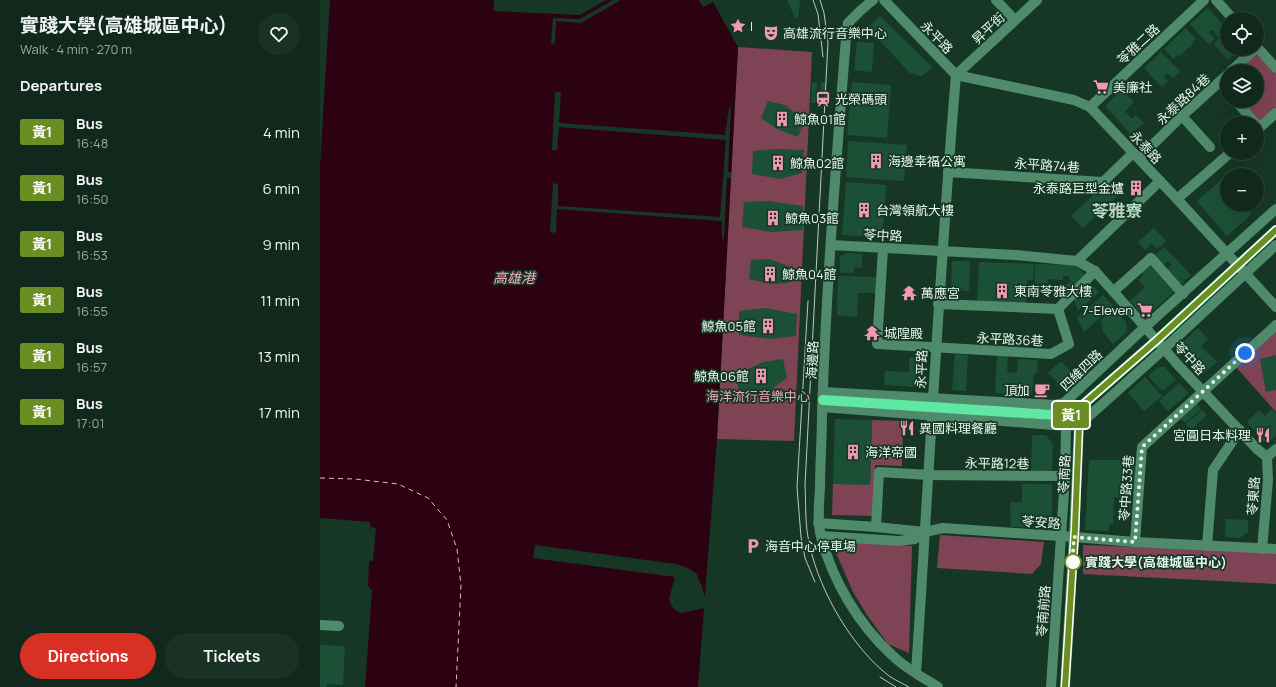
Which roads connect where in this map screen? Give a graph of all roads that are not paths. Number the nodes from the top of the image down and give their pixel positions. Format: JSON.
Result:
{"nodes":[{"id":1,"x":873,"y":0,"type":"edge"},
{"id":2,"x":884,"y":0,"type":"edge"},
{"id":3,"x":996,"y":0,"type":"edge"},
{"id":4,"x":1037,"y":0,"type":"edge"},
{"id":5,"x":1204,"y":0,"type":"edge"},
{"id":6,"x":1216,"y":0,"type":"edge"},
{"id":7,"x":1227,"y":12,"type":"edge"},
{"id":8,"x":1015,"y":20,"type":"junction"},
{"id":9,"x":1264,"y":55,"type":"edge"},
{"id":10,"x":1248,"y":56,"type":"edge"},
{"id":11,"x":1240,"y":64,"type":"edge"},
{"id":12,"x":1276,"y":68,"type":"edge"},
{"id":13,"x":956,"y":75,"type":"junction"},
{"id":14,"x":1219,"y":82,"type":"edge"},
{"id":15,"x":1090,"y":107,"type":"junction"},
{"id":16,"x":1242,"y":108,"type":"edge"},
{"id":17,"x":1276,"y":113,"type":"edge"},
{"id":18,"x":1182,"y":116,"type":"junction"},
{"id":19,"x":1249,"y":116,"type":"edge"},
{"id":20,"x":1264,"y":121,"type":"edge"},
{"id":21,"x":1210,"y":147,"type":"dead end"},
{"id":22,"x":1136,"y":156,"type":"junction"},
{"id":23,"x":1222,"y":160,"type":"edge"},
{"id":24,"x":948,"y":172,"type":"junction"},
{"id":25,"x":1160,"y":181,"type":"junction"},
{"id":26,"x":1177,"y":199,"type":"junction"},
{"id":27,"x":1276,"y":209,"type":"edge"},
{"id":28,"x":1276,"y":230,"type":"edge"},
{"id":29,"x":831,"y":245,"type":"junction"},
{"id":30,"x":1276,"y":245,"type":"edge"},
{"id":31,"x":883,"y":249,"type":"junction"},
{"id":32,"x":942,"y":251,"type":"junction"},
{"id":33,"x":1227,"y":254,"type":"junction"},
{"id":34,"x":1077,"y":261,"type":"junction"},
{"id":35,"x":1237,"y":265,"type":"junction"},
{"id":36,"x":1095,"y":271,"type":"junction"},
{"id":37,"x":1245,"y":273,"type":"junction"},
{"id":38,"x":1114,"y":291,"type":"junction"},
{"id":39,"x":1183,"y":294,"type":"junction"},
{"id":40,"x":938,"y":304,"type":"junction"},
{"id":41,"x":1276,"y":307,"type":"edge"},
{"id":42,"x":1058,"y":309,"type":"junction"},
{"id":43,"x":1276,"y":325,"type":"edge"},
{"id":44,"x":1145,"y":326,"type":"junction"},
{"id":45,"x":1157,"y":340,"type":"junction"},
{"id":46,"x":935,"y":348,"type":"junction"},
{"id":47,"x":1164,"y":349,"type":"junction"},
{"id":48,"x":1203,"y":391,"type":"junction"},
{"id":49,"x":823,"y":400,"type":"junction"},
{"id":50,"x":1064,"y":403,"type":"junction"},
{"id":51,"x":932,"y":407,"type":"junction"},
{"id":52,"x":1070,"y":416,"type":"junction"},
{"id":53,"x":1066,"y":426,"type":"junction"},
{"id":54,"x":1079,"y":426,"type":"junction"},
{"id":55,"x":1240,"y":430,"type":"junction"},
{"id":56,"x":1276,"y":449,"type":"edge"},
{"id":57,"x":1267,"y":457,"type":"junction"},
{"id":58,"x":929,"y":475,"type":"junction"},
{"id":59,"x":1064,"y":476,"type":"junction"},
{"id":60,"x":818,"y":523,"type":"junction"},
{"id":61,"x":876,"y":527,"type":"junction"},
{"id":62,"x":925,"y":532,"type":"junction"},
{"id":63,"x":821,"y":536,"type":"junction"},
{"id":64,"x":1061,"y":536,"type":"junction"},
{"id":65,"x":1074,"y":537,"type":"junction"},
{"id":66,"x":1135,"y":542,"type":"junction"},
{"id":67,"x":1207,"y":546,"type":"junction"},
{"id":68,"x":1262,"y":549,"type":"junction"},
{"id":69,"x":1276,"y":549,"type":"edge"},
{"id":70,"x":320,"y":625,"type":"edge"},
{"id":71,"x":339,"y":626,"type":"dead end"},
{"id":72,"x":916,"y":673,"type":"junction"},
{"id":73,"x":938,"y":687,"type":"edge"},
{"id":74,"x":1051,"y":687,"type":"edge"},
{"id":75,"x":1065,"y":687,"type":"edge"}],
"edges":[{"from":1,"to":29,"type":"street","name":"海邊路"},
{"from":2,"to":13,"type":"street","name":"永平路"},
{"from":3,"to":8,"type":"street"},
{"from":4,"to":8,"type":"street","name":"昇平街"},
{"from":5,"to":15,"type":"street","name":"苓雅二路"},
{"from":6,"to":7,"type":"street"},
{"from":8,"to":13,"type":"street","name":"昇平街"},
{"from":9,"to":12,"type":"street"},
{"from":10,"to":11,"type":"street"},
{"from":13,"to":15,"type":"street","name":"永泰路"},
{"from":13,"to":24,"type":"street","name":"永平路"},
{"from":14,"to":18,"type":"street","name":"永泰路84巷"},
{"from":15,"to":22,"type":"street","name":"永泰路"},
{"from":16,"to":19,"type":"street"},
{"from":17,"to":20,"type":"street"},
{"from":18,"to":21,"type":"street"},
{"from":18,"to":22,"type":"street","name":"永泰路84巷"},
{"from":22,"to":24,"type":"street","name":"永平路74巷"},
{"from":22,"to":25,"type":"street","name":"永泰路"},
{"from":23,"to":26,"type":"street"},
{"from":24,"to":32,"type":"street","name":"永平路"},
{"from":25,"to":26,"type":"street","name":"永泰路"},
{"from":25,"to":34,"type":"street"},
{"from":26,"to":33,"type":"street","name":"永泰路"},
{"from":27,"to":33,"type":"street","name":"四維四路"},
{"from":28,"to":35,"type":"main road","name":"四維四路"},
{"from":29,"to":31,"type":"street","name":"苓中路"},
{"from":29,"to":49,"type":"street","name":"海邊路"},
{"from":30,"to":37,"type":"street"},
{"from":31,"to":32,"type":"street","name":"苓中路"},
{"from":31,"to":46,"type":"street"},
{"from":32,"to":34,"type":"street","name":"苓中路"},
{"from":32,"to":40,"type":"street","name":"永平路"},
{"from":33,"to":35,"type":"street","name":"永泰路"},
{"from":33,"to":39,"type":"street","name":"四維四路"},
{"from":34,"to":36,"type":"street","name":"苓中路"},
{"from":35,"to":37,"type":"street","name":"永泰路"},
{"from":35,"to":45,"type":"main road","name":"四維四路"},
{"from":36,"to":38,"type":"street","name":"苓中路"},
{"from":36,"to":42,"type":"street"},
{"from":37,"to":41,"type":"street","name":"永泰路"},
{"from":37,"to":47,"type":"street"},
{"from":38,"to":39,"type":"street"},
{"from":38,"to":44,"type":"street","name":"苓中路"},
{"from":39,"to":44,"type":"street","name":"四維四路"},
{"from":40,"to":42,"type":"street"},
{"from":40,"to":46,"type":"street","name":"永平路"},
{"from":42,"to":46,"type":"street","name":"永平路36巷"},
{"from":43,"to":48,"type":"street","name":"苓中路33巷"},
{"from":44,"to":45,"type":"street","name":"苓中路"},
{"from":44,"to":50,"type":"street","name":"四維四路"},
{"from":45,"to":47,"type":"street","name":"苓中路"},
{"from":45,"to":52,"type":"main road","name":"四維四路"},
{"from":46,"to":51,"type":"street","name":"永平路"},
{"from":47,"to":48,"type":"street","name":"苓中路"},
{"from":47,"to":54,"type":"street"},
{"from":48,"to":55,"type":"street","name":"苓中路"},
{"from":48,"to":66,"type":"street","name":"苓中路33巷"},
{"from":49,"to":51,"type":"main road","name":"四維四路"},
{"from":49,"to":60,"type":"street","name":"海邊路"},
{"from":50,"to":51,"type":"street","name":"四維四路"},
{"from":50,"to":52,"type":"street"},
{"from":51,"to":52,"type":"main road","name":"四維四路"},
{"from":51,"to":53,"type":"street","name":"四維四路"},
{"from":51,"to":58,"type":"street","name":"永平路"},
{"from":52,"to":53,"type":"street","name":"苓南路"},
{"from":52,"to":54,"type":"street"},
{"from":53,"to":54,"type":"street","name":"四維四路"},
{"from":53,"to":59,"type":"street","name":"苓南路"},
{"from":54,"to":65,"type":"street","name":"苓南路"},
{"from":55,"to":57,"type":"street","name":"苓中路"},
{"from":55,"to":67,"type":"street"},
{"from":56,"to":57,"type":"street"},
{"from":57,"to":68,"type":"street","name":"苓東路"},
{"from":58,"to":59,"type":"street","name":"永平路12巷"},
{"from":58,"to":61,"type":"street","name":"永平路12巷"},
{"from":58,"to":62,"type":"street","name":"永平路"},
{"from":59,"to":64,"type":"street","name":"苓南路"},
{"from":60,"to":61,"type":"street","name":"苓安路"},
{"from":60,"to":63,"type":"street","name":"海邊路"},
{"from":61,"to":62,"type":"street","name":"苓安路"},
{"from":62,"to":63,"type":"street","name":"苓安路"},
{"from":62,"to":64,"type":"street","name":"苓安路"},
{"from":62,"to":72,"type":"street","name":"永平路"},
{"from":63,"to":72,"type":"street","name":"海邊路"},
{"from":64,"to":65,"type":"street","name":"苓安路"},
{"from":64,"to":74,"type":"street","name":"苓南前路"},
{"from":65,"to":66,"type":"street","name":"苓安路"},
{"from":65,"to":75,"type":"street","name":"苓南前路"},
{"from":66,"to":67,"type":"street","name":"苓安路"},
{"from":67,"to":68,"type":"street","name":"苓安路"},
{"from":68,"to":69,"type":"street","name":"苓安路"},
{"from":70,"to":71,"type":"street"},
{"from":72,"to":73,"type":"street","name":"海邊路"}]}
